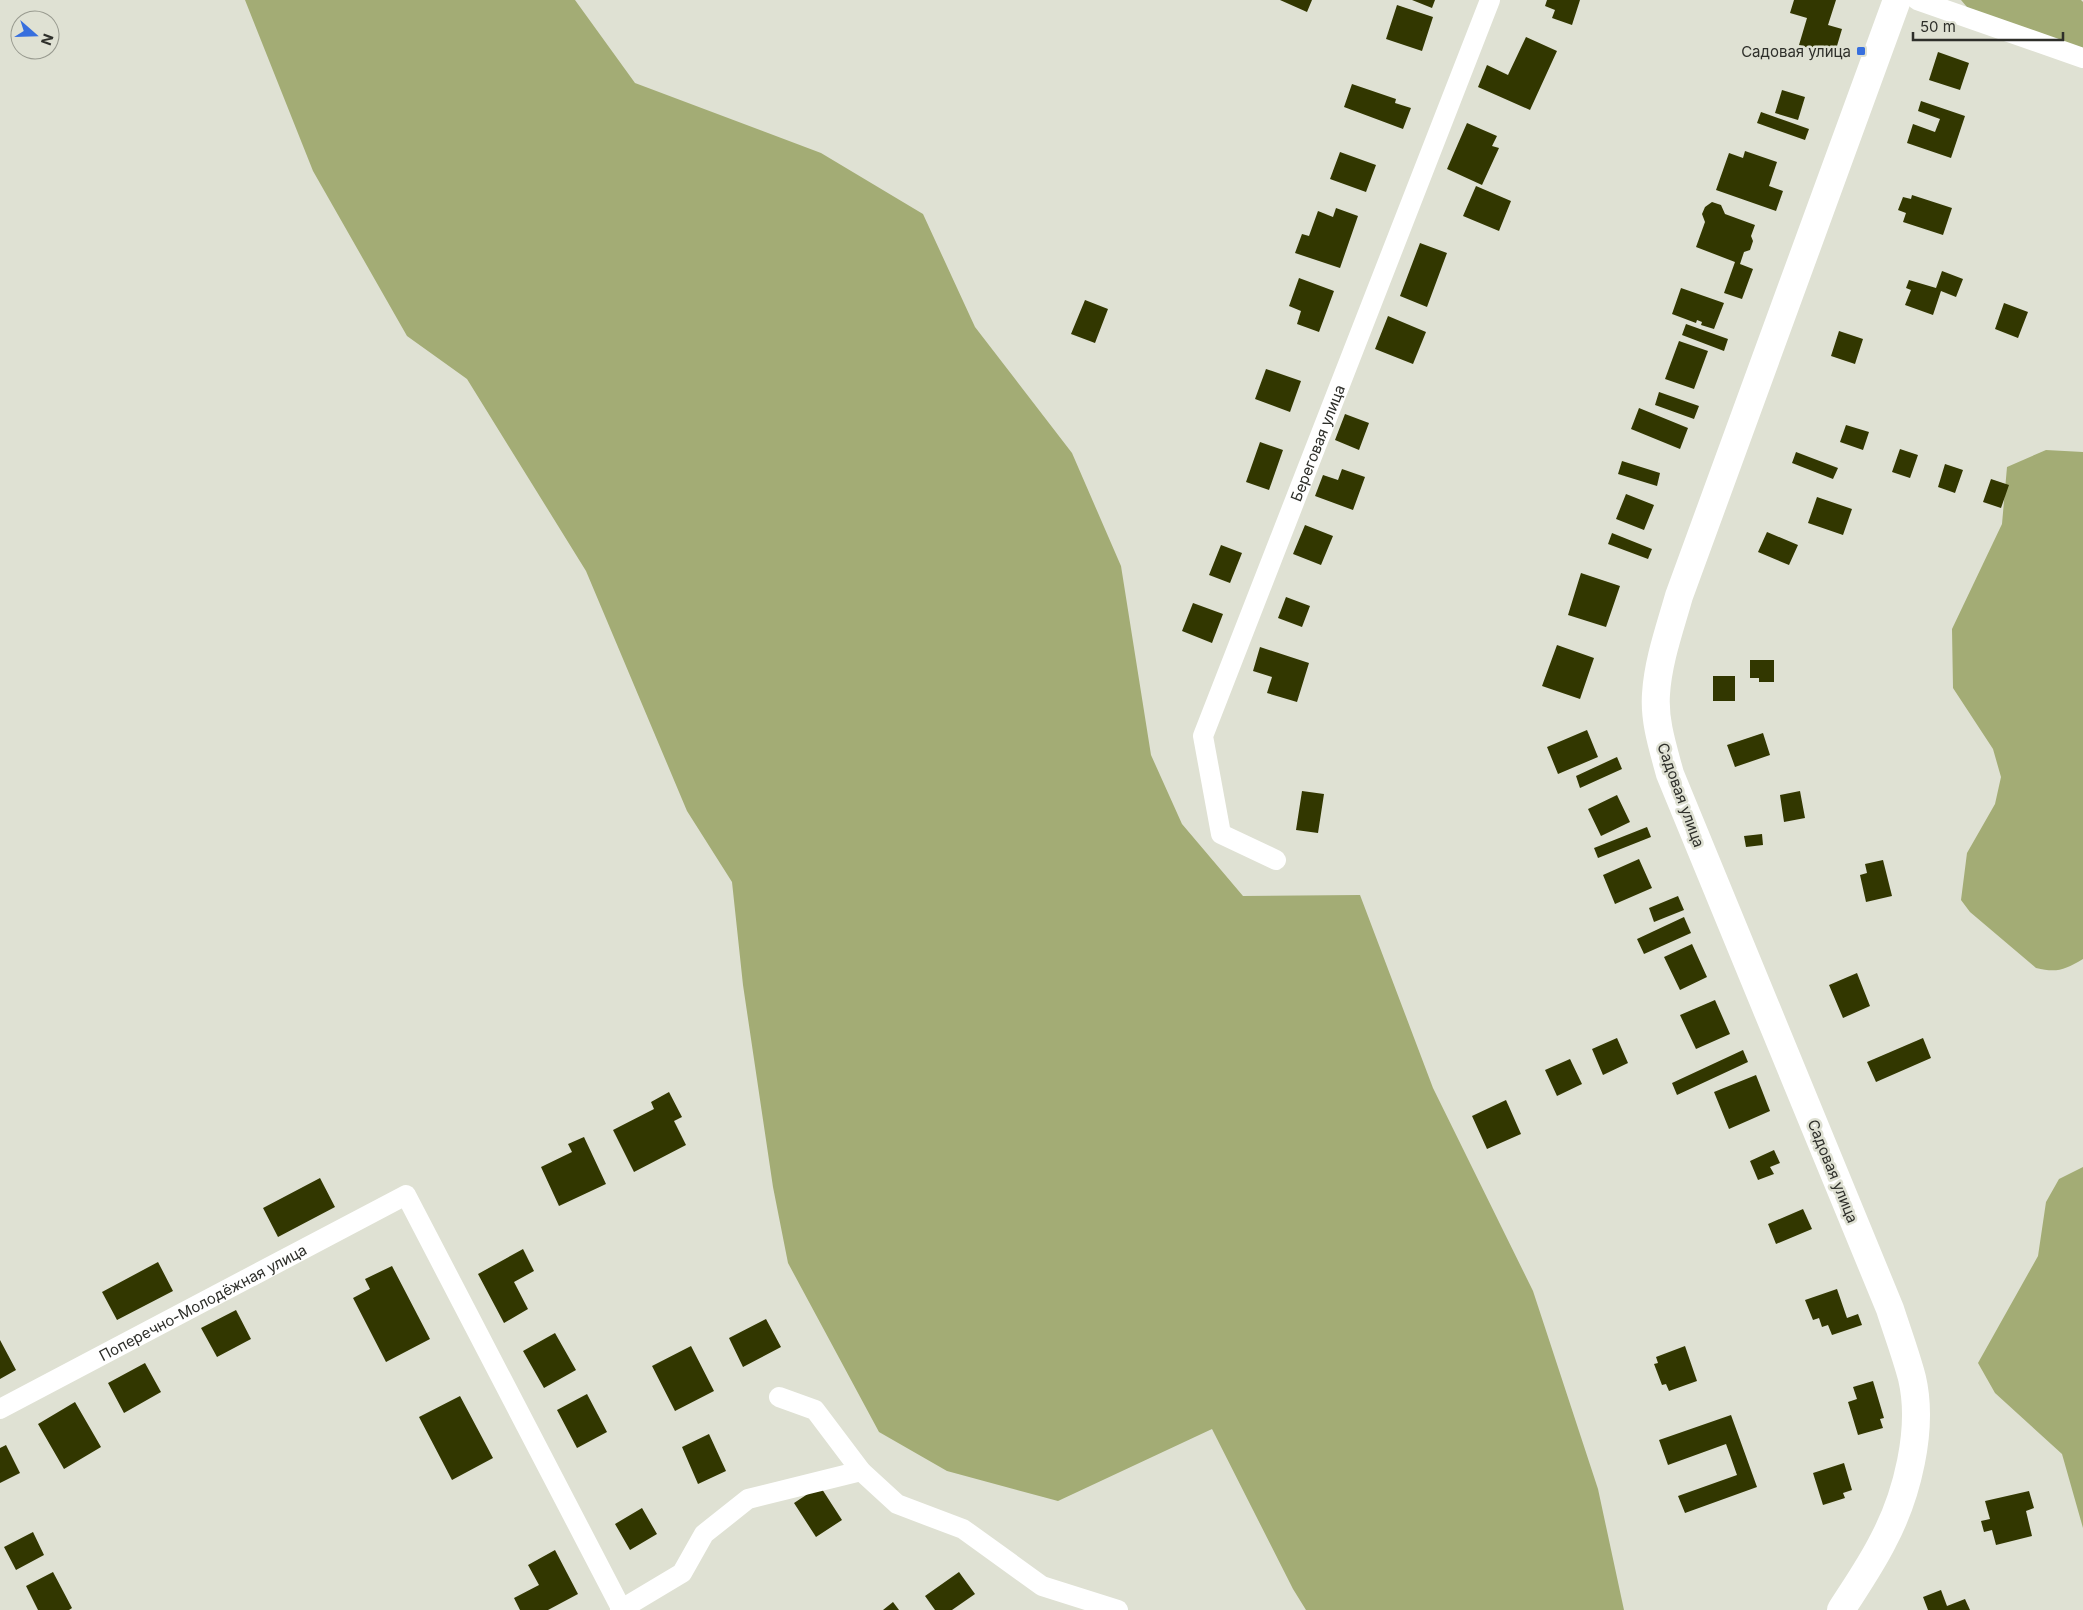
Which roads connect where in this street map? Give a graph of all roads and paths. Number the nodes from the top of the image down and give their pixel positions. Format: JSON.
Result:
{"nodes":[{"id":1,"x":1490,"y":0,"type":"edge"},
{"id":2,"x":1896,"y":0,"type":"edge"},
{"id":3,"x":1917,"y":0,"type":"edge"},
{"id":4,"x":2083,"y":58,"type":"edge"},
{"id":5,"x":1276,"y":860,"type":"dead end"},
{"id":6,"x":779,"y":1397,"type":"dead end"},
{"id":7,"x":0,"y":1409,"type":"edge"},
{"id":8,"x":861,"y":1471,"type":"junction"},
{"id":9,"x":621,"y":1610,"type":"edge"},
{"id":10,"x":1118,"y":1610,"type":"edge"},
{"id":11,"x":1841,"y":1610,"type":"edge"}],
"edges":[{"from":1,"to":5,"type":"street","name":"Береговая улица"},
{"from":2,"to":11,"type":"street","name":"Садовая улица"},
{"from":3,"to":4,"type":"street"},
{"from":6,"to":8,"type":"street"},
{"from":7,"to":9,"type":"street","name":"Поперечно-Молодёжная улица"},
{"from":8,"to":9,"type":"street"},
{"from":8,"to":10,"type":"street"}]}
